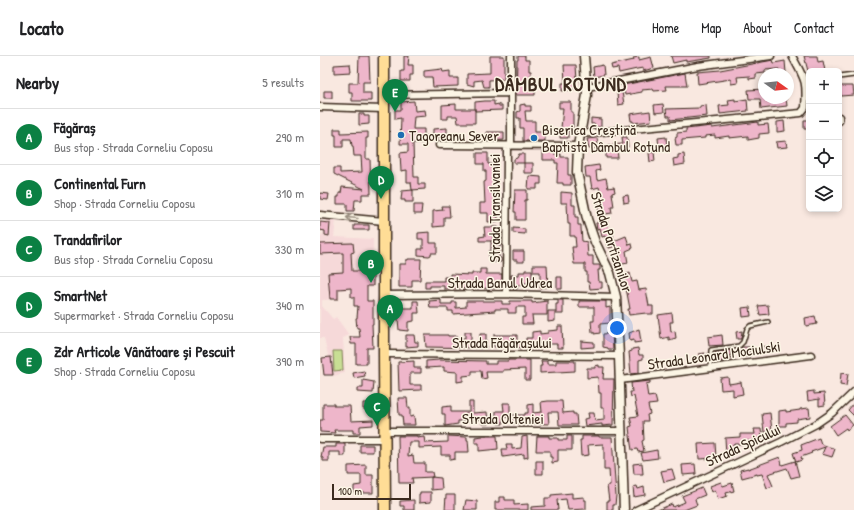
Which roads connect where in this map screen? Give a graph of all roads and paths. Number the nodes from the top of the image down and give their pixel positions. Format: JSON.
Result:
{"nodes":[{"id":1,"x":384,"y":56,"type":"edge"},
{"id":2,"x":511,"y":56,"type":"edge"},
{"id":3,"x":584,"y":56,"type":"edge"},
{"id":4,"x":771,"y":56,"type":"edge"},
{"id":5,"x":792,"y":56,"type":"edge"},
{"id":6,"x":854,"y":75,"type":"edge"},
{"id":7,"x":842,"y":77,"type":"edge"},
{"id":8,"x":806,"y":81,"type":"edge"},
{"id":9,"x":587,"y":87,"type":"junction"},
{"id":10,"x":806,"y":90,"type":"edge"},
{"id":11,"x":510,"y":93,"type":"junction"},
{"id":12,"x":383,"y":95,"type":"junction"},
{"id":13,"x":320,"y":108,"type":"edge"},
{"id":14,"x":383,"y":109,"type":"junction"},
{"id":15,"x":580,"y":134,"type":"junction"},
{"id":16,"x":439,"y":145,"type":"dead end"},
{"id":17,"x":509,"y":146,"type":"junction"},
{"id":18,"x":578,"y":146,"type":"junction"},
{"id":19,"x":320,"y":215,"type":"edge"},
{"id":20,"x":384,"y":221,"type":"junction"},
{"id":21,"x":506,"y":294,"type":"junction"},
{"id":22,"x":384,"y":295,"type":"junction"},
{"id":23,"x":616,"y":297,"type":"junction"},
{"id":24,"x":768,"y":322,"type":"dead end"},
{"id":25,"x":384,"y":354,"type":"junction"},
{"id":26,"x":811,"y":355,"type":"dead end"},
{"id":27,"x":619,"y":356,"type":"junction"},
{"id":28,"x":710,"y":368,"type":"junction"},
{"id":29,"x":620,"y":380,"type":"junction"},
{"id":30,"x":854,"y":392,"type":"edge"},
{"id":31,"x":622,"y":431,"type":"junction"},
{"id":32,"x":385,"y":435,"type":"junction"},
{"id":33,"x":320,"y":439,"type":"edge"},
{"id":34,"x":385,"y":510,"type":"edge"},
{"id":35,"x":624,"y":510,"type":"edge"},
{"id":36,"x":636,"y":510,"type":"edge"}],
"edges":[{"from":1,"to":12,"type":"main road"},
{"from":2,"to":11,"type":"street","name":"Strada Transilvaniei"},
{"from":3,"to":9,"type":"street","name":"Strada Partizanilor"},
{"from":4,"to":9,"type":"street"},
{"from":5,"to":8,"type":"street"},
{"from":6,"to":7,"type":"lane"},
{"from":9,"to":15,"type":"street","name":"Strada Partizanilor"},
{"from":10,"to":15,"type":"street"},
{"from":11,"to":12,"type":"street"},
{"from":11,"to":17,"type":"street","name":"Strada Transilvaniei"},
{"from":12,"to":14,"type":"main road"},
{"from":13,"to":14,"type":"street"},
{"from":14,"to":20,"type":"main road"},
{"from":15,"to":18,"type":"street","name":"Strada Partizanilor"},
{"from":16,"to":17,"type":"street"},
{"from":17,"to":18,"type":"street"},
{"from":17,"to":21,"type":"street","name":"Strada Transilvaniei"},
{"from":18,"to":23,"type":"street","name":"Strada Partizanilor"},
{"from":20,"to":19,"type":"street","one_way":true},
{"from":20,"to":22,"type":"main road"},
{"from":21,"to":22,"type":"street","name":"Strada Banul Udrea"},
{"from":21,"to":23,"type":"street","name":"Strada Banul Udrea"},
{"from":22,"to":25,"type":"main road"},
{"from":23,"to":27,"type":"street","name":"Strada Partizanilor"},
{"from":24,"to":28,"type":"lane"},
{"from":25,"to":27,"type":"street","name":"Strada Făgărașului"},
{"from":25,"to":32,"type":"main road"},
{"from":26,"to":28,"type":"street","name":"Strada Leonard Mociulski"},
{"from":27,"to":29,"type":"street","name":"Strada Partizanilor"},
{"from":28,"to":29,"type":"street","name":"Strada Leonard Mociulski"},
{"from":29,"to":31,"type":"street","name":"Strada Partizanilor"},
{"from":30,"to":36,"type":"street","name":"Strada Spicului"},
{"from":31,"to":32,"type":"street","name":"Strada Olteniei"},
{"from":31,"to":35,"type":"street","name":"Strada Partizanilor"},
{"from":32,"to":33,"type":"street","name":"Strada Olteniei"},
{"from":32,"to":34,"type":"main road"}]}
